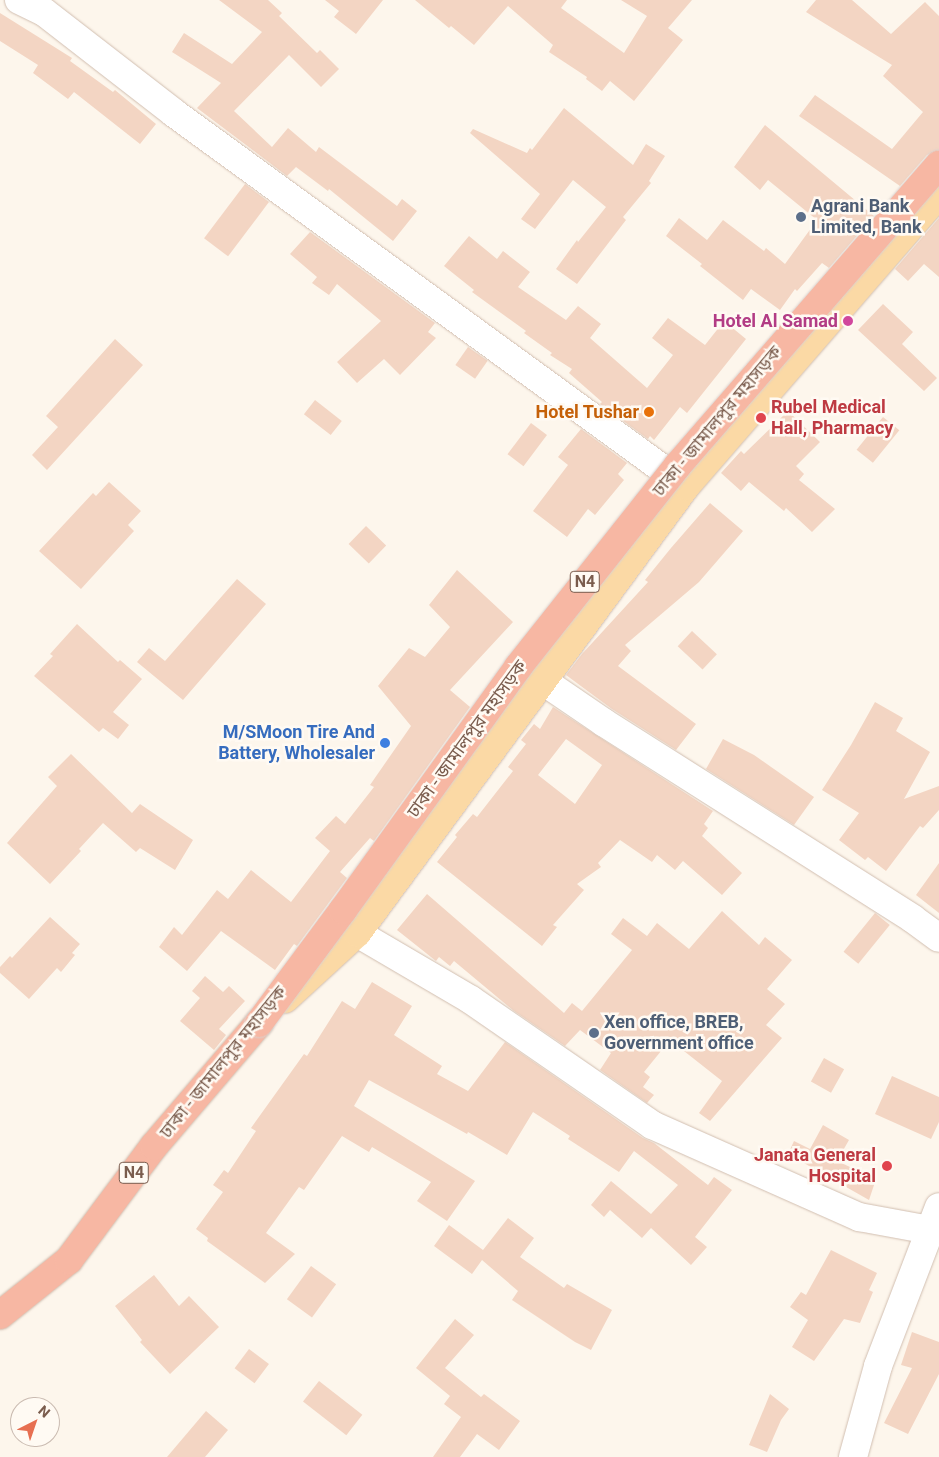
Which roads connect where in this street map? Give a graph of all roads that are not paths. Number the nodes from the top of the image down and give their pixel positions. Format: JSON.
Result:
{"nodes":[{"id":1,"x":19,"y":0,"type":"edge"},
{"id":2,"x":939,"y":164,"type":"edge"},
{"id":3,"x":939,"y":194,"type":"edge"},
{"id":4,"x":686,"y":486,"type":"junction"},
{"id":5,"x":543,"y":680,"type":"junction"},
{"id":6,"x":357,"y":933,"type":"junction"},
{"id":7,"x":939,"y":938,"type":"edge"},
{"id":8,"x":259,"y":1023,"type":"junction"},
{"id":9,"x":934,"y":1219,"type":"edge"},
{"id":10,"x":0,"y":1315,"type":"edge"},
{"id":11,"x":853,"y":1457,"type":"edge"}],
"edges":[{"from":1,"to":4,"type":"street"},
{"from":2,"to":8,"type":"highway","name":"ঢাকা - জামালপুর মহাসড়ক","number":"N4","bridge":true},
{"from":3,"to":4,"type":"main road"},
{"from":4,"to":5,"type":"main road"},
{"from":5,"to":6,"type":"main road"},
{"from":5,"to":7,"type":"street"},
{"from":6,"to":8,"type":"main road"},
{"from":6,"to":9,"type":"street"},
{"from":8,"to":10,"type":"highway","name":"ঢাকা - জামালপুর মহাসড়ক","number":"N4"},
{"from":9,"to":11,"type":"street"}]}
